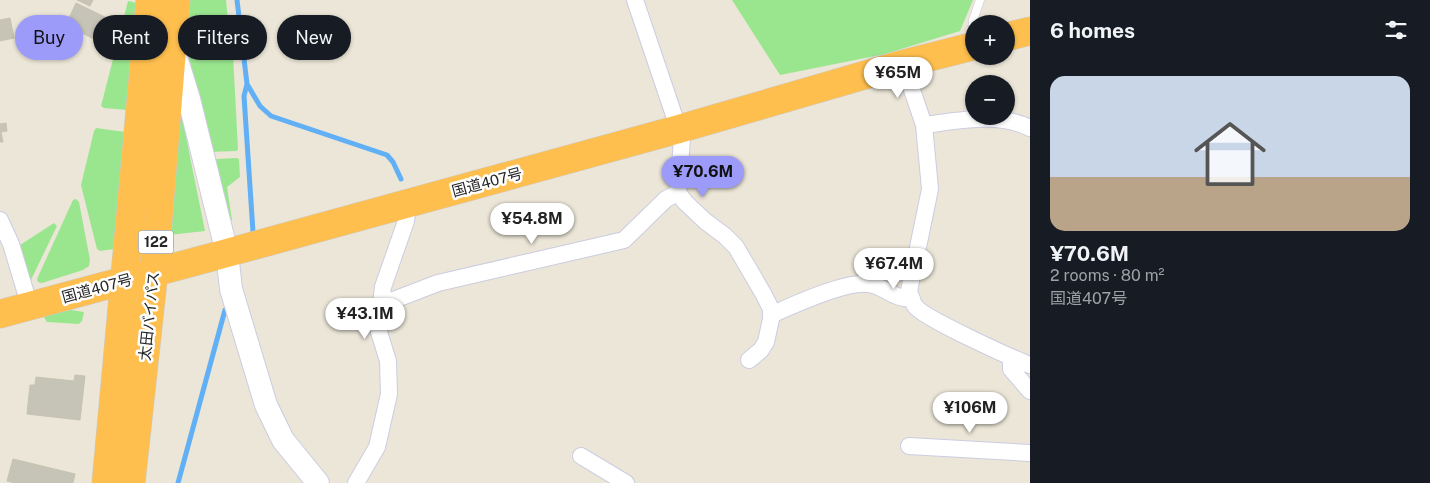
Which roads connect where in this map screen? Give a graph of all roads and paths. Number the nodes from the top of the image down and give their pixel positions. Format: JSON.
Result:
{"nodes":[{"id":1,"x":150,"y":0,"type":"edge"},
{"id":2,"x":176,"y":0,"type":"edge"},
{"id":3,"x":635,"y":0,"type":"edge"},
{"id":4,"x":980,"y":0,"type":"edge"},
{"id":5,"x":975,"y":15,"type":"edge"},
{"id":6,"x":1030,"y":31,"type":"edge"},
{"id":7,"x":1015,"y":35,"type":"edge"},
{"id":8,"x":172,"y":44,"type":"junction"},
{"id":9,"x":965,"y":48,"type":"edge"},
{"id":10,"x":903,"y":64,"type":"junction"},
{"id":11,"x":924,"y":125,"type":"junction"},
{"id":12,"x":1030,"y":128,"type":"edge"},
{"id":13,"x":679,"y":129,"type":"junction"},
{"id":14,"x":678,"y":193,"type":"junction"},
{"id":15,"x":408,"y":204,"type":"junction"},
{"id":16,"x":0,"y":220,"type":"edge"},
{"id":17,"x":228,"y":253,"type":"junction"},
{"id":18,"x":154,"y":272,"type":"junction"},
{"id":19,"x":124,"y":281,"type":"junction"},
{"id":20,"x":912,"y":299,"type":"junction"},
{"id":21,"x":381,"y":302,"type":"junction"},
{"id":22,"x":30,"y":307,"type":"junction"},
{"id":23,"x":0,"y":314,"type":"edge"},
{"id":24,"x":771,"y":315,"type":"junction"},
{"id":25,"x":1011,"y":358,"type":"junction"},
{"id":26,"x":749,"y":360,"type":"dead end"},
{"id":27,"x":1030,"y":365,"type":"edge"},
{"id":28,"x":1030,"y":391,"type":"edge"},
{"id":29,"x":909,"y":446,"type":"dead end"},
{"id":30,"x":1030,"y":453,"type":"edge"},
{"id":31,"x":581,"y":456,"type":"dead end"},
{"id":32,"x":106,"y":483,"type":"edge"},
{"id":33,"x":131,"y":483,"type":"edge"},
{"id":34,"x":318,"y":483,"type":"edge"},
{"id":35,"x":356,"y":483,"type":"edge"},
{"id":36,"x":626,"y":483,"type":"edge"}],
"edges":[{"from":1,"to":19,"type":"highway","name":"太田バイパス","number":"122"},
{"from":2,"to":8,"type":"highway","name":"太田バイパス","number":"122"},
{"from":3,"to":13,"type":"street"},
{"from":4,"to":5,"type":"lane"},
{"from":6,"to":7,"type":"highway"},
{"from":8,"to":17,"type":"street"},
{"from":8,"to":18,"type":"highway","name":"太田バイパス","number":"122"},
{"from":9,"to":10,"type":"highway","name":"国道407号"},
{"from":10,"to":11,"type":"street"},
{"from":10,"to":13,"type":"highway","name":"国道407号"},
{"from":11,"to":12,"type":"street"},
{"from":11,"to":20,"type":"street"},
{"from":13,"to":14,"type":"street"},
{"from":13,"to":15,"type":"highway","name":"国道407号"},
{"from":14,"to":21,"type":"street"},
{"from":14,"to":24,"type":"street"},
{"from":15,"to":17,"type":"highway","name":"国道407号"},
{"from":15,"to":21,"type":"street"},
{"from":16,"to":22,"type":"street"},
{"from":17,"to":18,"type":"highway","name":"国道407号"},
{"from":17,"to":34,"type":"street"},
{"from":18,"to":19,"type":"highway","name":"国道407号"},
{"from":18,"to":33,"type":"highway","name":"太田バイパス","number":"122"},
{"from":19,"to":22,"type":"highway","name":"国道407号"},
{"from":19,"to":32,"type":"highway","name":"太田バイパス","number":"122"},
{"from":20,"to":24,"type":"street"},
{"from":20,"to":25,"type":"street"},
{"from":21,"to":35,"type":"street"},
{"from":22,"to":23,"type":"highway","name":"国道407号"},
{"from":24,"to":26,"type":"street"},
{"from":25,"to":27,"type":"street"},
{"from":25,"to":28,"type":"street"},
{"from":29,"to":30,"type":"street"},
{"from":31,"to":36,"type":"street"}]}
